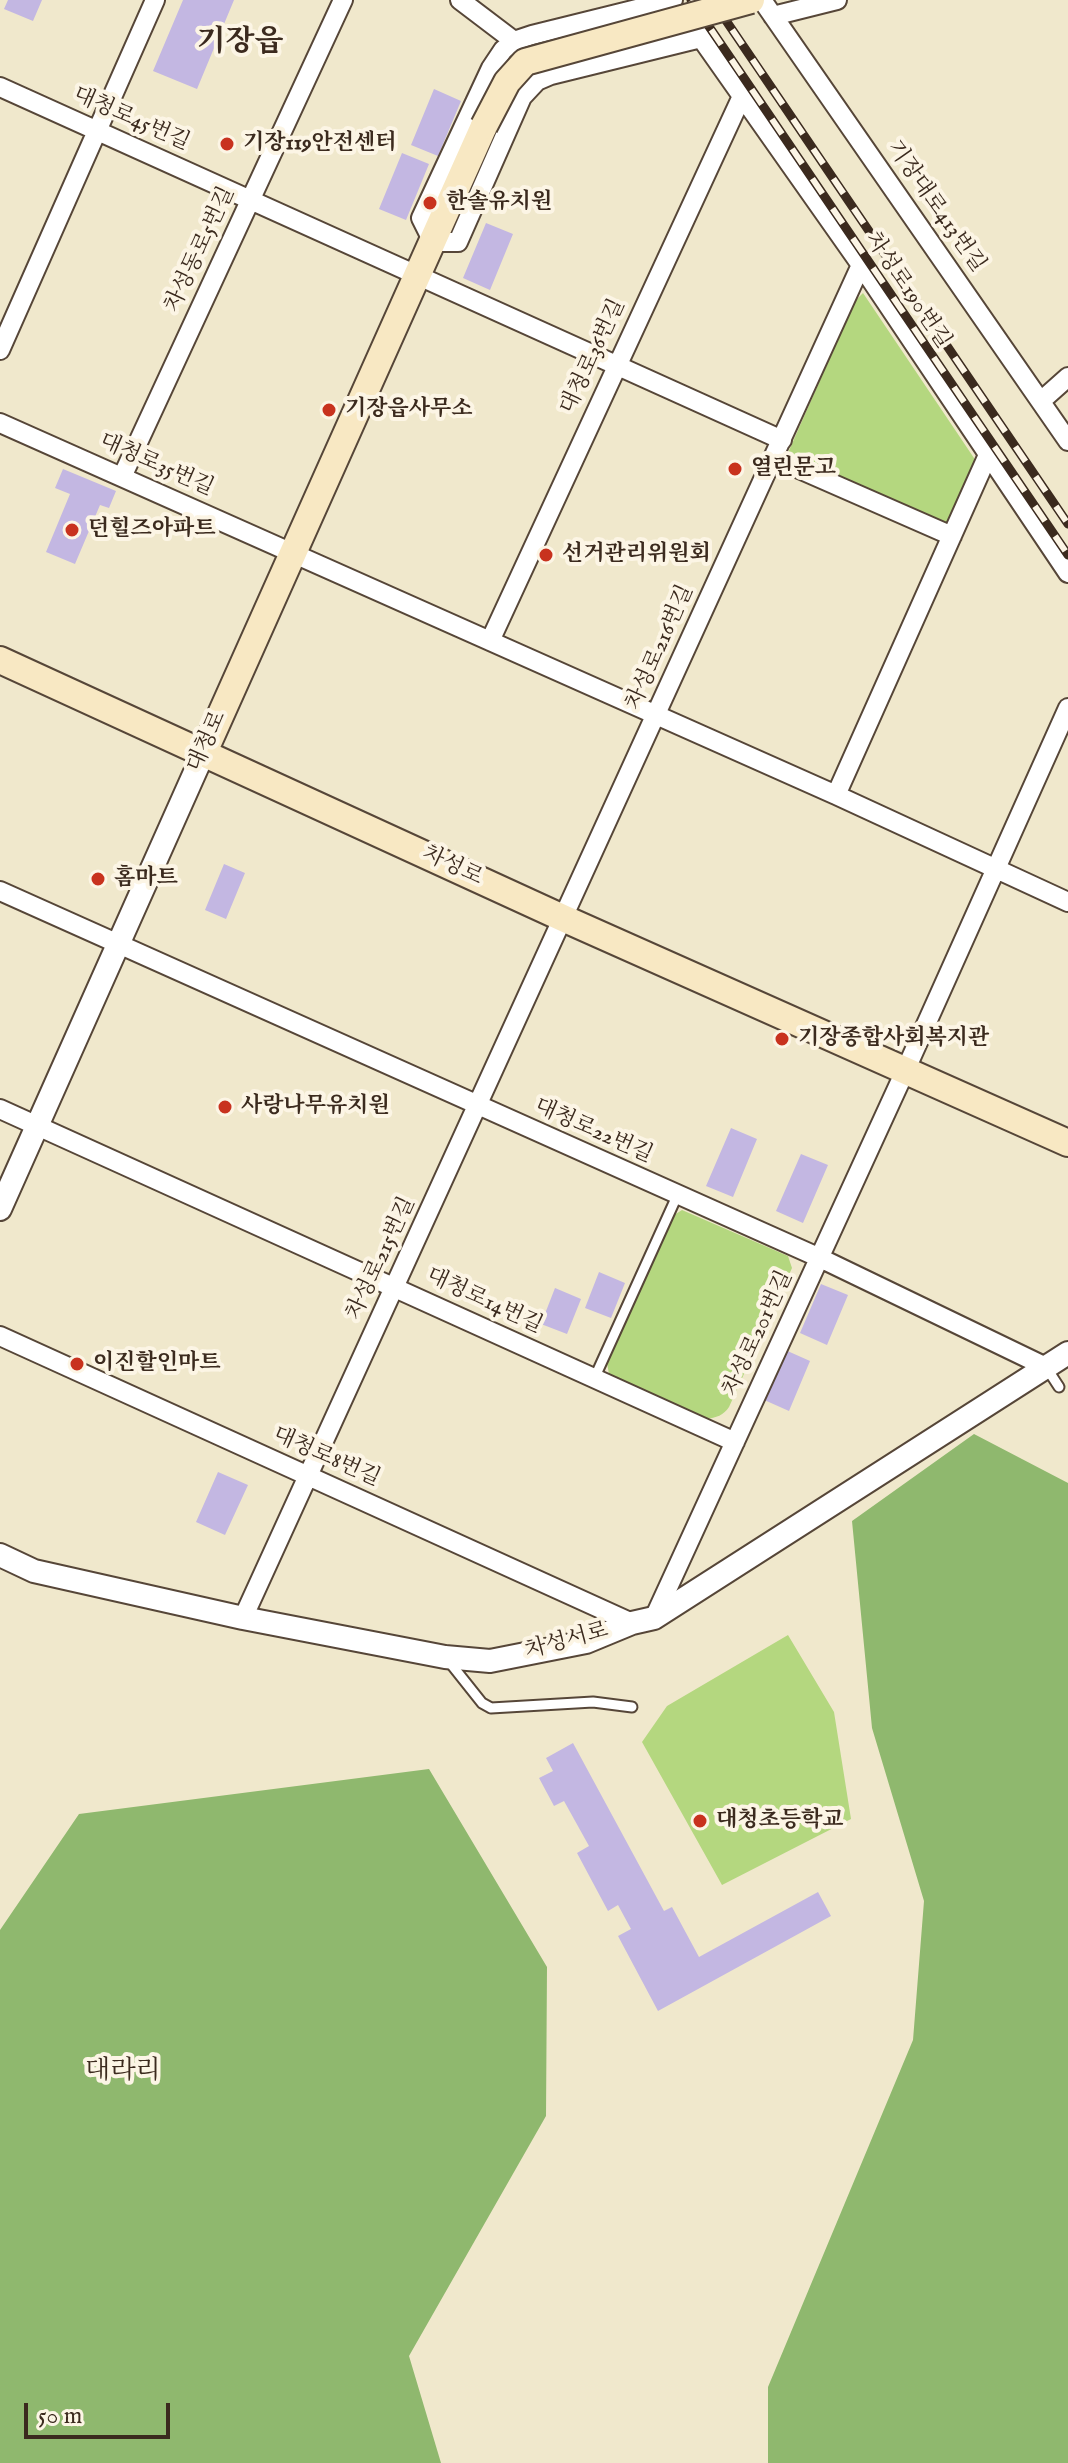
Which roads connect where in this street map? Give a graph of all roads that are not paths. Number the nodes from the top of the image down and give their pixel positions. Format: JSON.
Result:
{"nodes":[{"id":1,"x":155,"y":0,"type":"edge"},
{"id":2,"x":343,"y":0,"type":"edge"},
{"id":3,"x":460,"y":0,"type":"edge"},
{"id":4,"x":674,"y":0,"type":"edge"},
{"id":5,"x":751,"y":0,"type":"edge"},
{"id":6,"x":762,"y":0,"type":"edge"},
{"id":7,"x":837,"y":0,"type":"edge"},
{"id":8,"x":773,"y":16,"type":"junction"},
{"id":9,"x":701,"y":38,"type":"junction"},
{"id":10,"x":514,"y":41,"type":"junction"},
{"id":11,"x":0,"y":87,"type":"edge"},
{"id":12,"x":743,"y":94,"type":"junction"},
{"id":13,"x":97,"y":131,"type":"junction"},
{"id":14,"x":250,"y":201,"type":"junction"},
{"id":15,"x":433,"y":242,"type":"junction"},
{"id":16,"x":861,"y":265,"type":"junction"},
{"id":17,"x":417,"y":276,"type":"junction"},
{"id":18,"x":0,"y":350,"type":"edge"},
{"id":19,"x":616,"y":365,"type":"junction"},
{"id":20,"x":1068,"y":377,"type":"edge"},
{"id":21,"x":1041,"y":401,"type":"junction"},
{"id":22,"x":0,"y":423,"type":"edge"},
{"id":23,"x":1068,"y":441,"type":"edge"},
{"id":24,"x":778,"y":449,"type":"junction"},
{"id":25,"x":988,"y":455,"type":"junction"},
{"id":26,"x":122,"y":477,"type":"junction"},
{"id":27,"x":952,"y":536,"type":"junction"},
{"id":28,"x":293,"y":553,"type":"junction"},
{"id":29,"x":1068,"y":573,"type":"edge"},
{"id":30,"x":490,"y":641,"type":"junction"},
{"id":31,"x":0,"y":660,"type":"edge"},
{"id":32,"x":1068,"y":708,"type":"edge"},
{"id":33,"x":657,"y":715,"type":"junction"},
{"id":34,"x":204,"y":752,"type":"junction"},
{"id":35,"x":836,"y":795,"type":"junction"},
{"id":36,"x":996,"y":870,"type":"junction"},
{"id":37,"x":0,"y":891,"type":"edge"},
{"id":38,"x":1068,"y":902,"type":"edge"},
{"id":39,"x":565,"y":919,"type":"junction"},
{"id":40,"x":119,"y":945,"type":"junction"},
{"id":41,"x":906,"y":1069,"type":"junction"},
{"id":42,"x":478,"y":1107,"type":"junction"},
{"id":43,"x":0,"y":1109,"type":"edge"},
{"id":44,"x":38,"y":1126,"type":"junction"},
{"id":45,"x":1068,"y":1143,"type":"edge"},
{"id":46,"x":677,"y":1196,"type":"junction"},
{"id":47,"x":0,"y":1209,"type":"edge"},
{"id":48,"x":820,"y":1258,"type":"junction"},
{"id":49,"x":395,"y":1288,"type":"junction"},
{"id":50,"x":0,"y":1336,"type":"edge"},
{"id":51,"x":1068,"y":1353,"type":"edge"},
{"id":52,"x":1046,"y":1367,"type":"junction"},
{"id":53,"x":594,"y":1379,"type":"junction"},
{"id":54,"x":1059,"y":1387,"type":"dead end"},
{"id":55,"x":735,"y":1442,"type":"junction"},
{"id":56,"x":309,"y":1476,"type":"junction"},
{"id":57,"x":0,"y":1555,"type":"edge"},
{"id":58,"x":243,"y":1618,"type":"junction"},
{"id":59,"x":654,"y":1618,"type":"junction"},
{"id":60,"x":632,"y":1623,"type":"junction"},
{"id":61,"x":445,"y":1657,"type":"junction"},
{"id":62,"x":632,"y":1707,"type":"dead end"}],
"edges":[{"from":1,"to":13,"type":"street"},
{"from":2,"to":14,"type":"street","name":"차성동로5번길"},
{"from":3,"to":10,"type":"street"},
{"from":4,"to":9,"type":"street","name":"차성로190번길"},
{"from":4,"to":10,"type":"street"},
{"from":5,"to":15,"type":"main road","name":"대청로","bridge":true},
{"from":6,"to":8,"type":"street","name":"기장대로413번길"},
{"from":7,"to":8,"type":"street"},
{"from":8,"to":21,"type":"street","name":"기장대로413번길"},
{"from":9,"to":12,"type":"street","name":"차성로190번길"},
{"from":9,"to":15,"type":"street"},
{"from":10,"to":15,"type":"street"},
{"from":11,"to":13,"type":"street","name":"대청로45번길"},
{"from":12,"to":16,"type":"street","name":"차성로190번길"},
{"from":12,"to":19,"type":"street","name":"대청로36번길"},
{"from":13,"to":14,"type":"street","name":"대청로45번길"},
{"from":13,"to":18,"type":"street"},
{"from":14,"to":17,"type":"street","name":"대청로45번길"},
{"from":14,"to":26,"type":"street","name":"차성동로5번길"},
{"from":15,"to":17,"type":"main road","name":"대청로"},
{"from":16,"to":24,"type":"street","name":"차성로216번길"},
{"from":16,"to":25,"type":"street","name":"차성로190번길"},
{"from":17,"to":19,"type":"street"},
{"from":17,"to":28,"type":"main road","name":"대청로"},
{"from":19,"to":24,"type":"street"},
{"from":19,"to":30,"type":"street","name":"대청로36번길"},
{"from":20,"to":21,"type":"street"},
{"from":21,"to":23,"type":"street","name":"기장대로413번길"},
{"from":22,"to":26,"type":"street","name":"대청로35번길"},
{"from":24,"to":27,"type":"street"},
{"from":24,"to":33,"type":"street","name":"차성로216번길"},
{"from":25,"to":27,"type":"street"},
{"from":25,"to":29,"type":"street","name":"차성로190번길"},
{"from":26,"to":28,"type":"street","name":"대청로35번길"},
{"from":27,"to":35,"type":"street"},
{"from":28,"to":30,"type":"street"},
{"from":28,"to":34,"type":"main road","name":"대청로"},
{"from":30,"to":33,"type":"street"},
{"from":31,"to":34,"type":"main road","name":"차성로"},
{"from":32,"to":36,"type":"street"},
{"from":33,"to":35,"type":"street"},
{"from":33,"to":39,"type":"street","name":"차성로216번길"},
{"from":34,"to":39,"type":"main road","name":"차성로"},
{"from":34,"to":40,"type":"street","name":"대청로"},
{"from":35,"to":36,"type":"street"},
{"from":36,"to":38,"type":"street"},
{"from":36,"to":41,"type":"street"},
{"from":37,"to":40,"type":"street","name":"대청로22번길"},
{"from":39,"to":41,"type":"main road","name":"차성로"},
{"from":39,"to":42,"type":"street","name":"차성로215번길"},
{"from":40,"to":42,"type":"street","name":"대청로22번길"},
{"from":40,"to":44,"type":"street","name":"대청로"},
{"from":41,"to":45,"type":"main road","name":"차성로"},
{"from":41,"to":48,"type":"street","name":"차성로201번길"},
{"from":42,"to":46,"type":"street","name":"대청로22번길"},
{"from":42,"to":49,"type":"street","name":"차성로215번길"},
{"from":43,"to":44,"type":"street","name":"대청로14번길"},
{"from":44,"to":47,"type":"street","name":"대청로"},
{"from":44,"to":49,"type":"street","name":"대청로14번길"},
{"from":46,"to":48,"type":"street","name":"대청로22번길"},
{"from":46,"to":53,"type":"lane"},
{"from":48,"to":52,"type":"street","name":"대청로22번길"},
{"from":48,"to":55,"type":"street","name":"차성로201번길"},
{"from":49,"to":53,"type":"street","name":"대청로14번길"},
{"from":49,"to":56,"type":"street","name":"차성로215번길"},
{"from":50,"to":56,"type":"street","name":"대청로8번길"},
{"from":51,"to":52,"type":"street","name":"차성서로"},
{"from":52,"to":54,"type":"lane"},
{"from":52,"to":59,"type":"street","name":"차성서로"},
{"from":53,"to":55,"type":"street","name":"대청로14번길"},
{"from":55,"to":59,"type":"street","name":"차성로201번길"},
{"from":56,"to":58,"type":"street","name":"차성로215번길"},
{"from":56,"to":60,"type":"street","name":"대청로8번길"},
{"from":57,"to":58,"type":"street","name":"차성서로"},
{"from":58,"to":61,"type":"street","name":"차성서로"},
{"from":59,"to":60,"type":"street","name":"차성서로"},
{"from":60,"to":61,"type":"street","name":"차성서로"},
{"from":61,"to":62,"type":"lane"}]}
